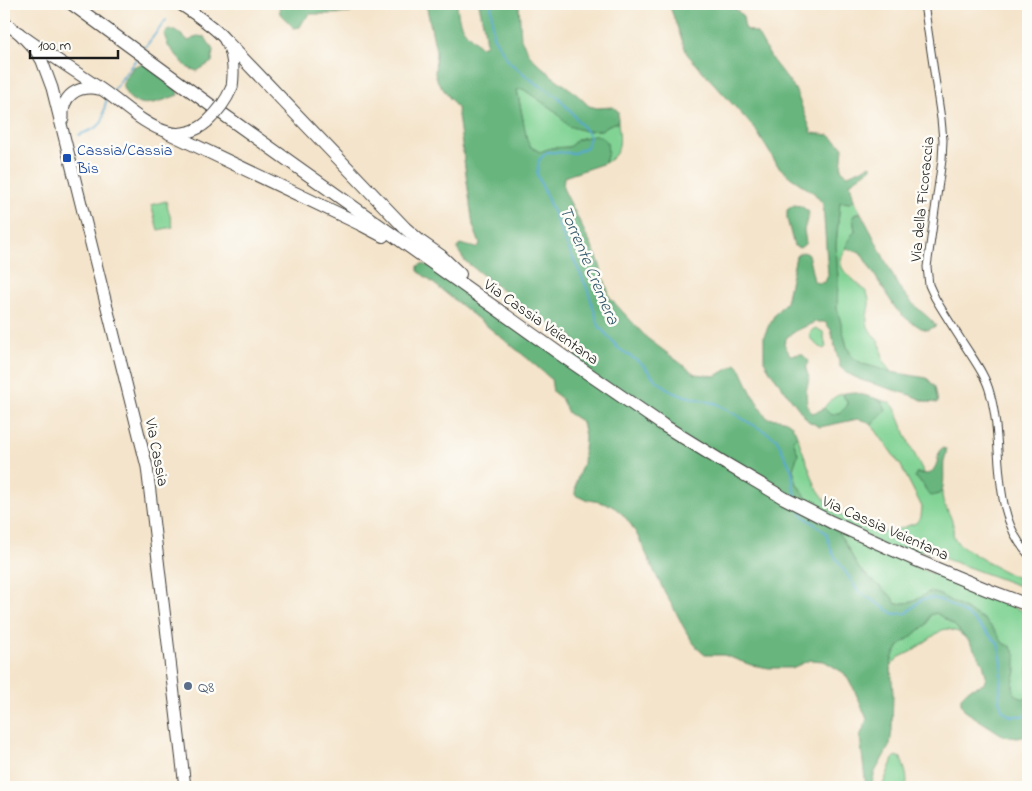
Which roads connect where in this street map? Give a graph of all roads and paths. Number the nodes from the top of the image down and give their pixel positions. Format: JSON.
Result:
{"nodes":[{"id":1,"x":72,"y":4,"type":"edge"},
{"id":2,"x":83,"y":4,"type":"edge"},
{"id":3,"x":180,"y":4,"type":"edge"},
{"id":4,"x":924,"y":4,"type":"edge"},
{"id":5,"x":4,"y":22,"type":"edge"},
{"id":6,"x":18,"y":33,"type":"junction"},
{"id":7,"x":226,"y":41,"type":"junction"},
{"id":8,"x":139,"y":48,"type":"junction"},
{"id":9,"x":151,"y":56,"type":"junction"},
{"id":10,"x":108,"y":93,"type":"junction"},
{"id":11,"x":63,"y":130,"type":"junction"},
{"id":12,"x":169,"y":132,"type":"junction"},
{"id":13,"x":431,"y":262,"type":"junction"},
{"id":14,"x":460,"y":274,"type":"junction"},
{"id":15,"x":569,"y":356,"type":"junction"},
{"id":16,"x":1028,"y":554,"type":"edge"},
{"id":17,"x":918,"y":557,"type":"junction"},
{"id":18,"x":1028,"y":597,"type":"edge"},
{"id":19,"x":1028,"y":605,"type":"edge"},
{"id":20,"x":184,"y":787,"type":"edge"}],
"edges":[{"from":1,"to":8,"type":"highway","name":"Via Cassia Veientana"},
{"from":2,"to":8,"type":"highway","name":"Via Cassia Veientana"},
{"from":3,"to":7,"type":"main road"},
{"from":4,"to":16,"type":"street","name":"Via della Ficoraccia"},
{"from":5,"to":6,"type":"main road","name":"Via Cassia"},
{"from":6,"to":10,"type":"main road","name":"Via Cassia"},
{"from":6,"to":11,"type":"main road","name":"Via Cassia"},
{"from":7,"to":12,"type":"main road","name":"Via Cassia","bridge":true},
{"from":7,"to":14,"type":"highway"},
{"from":8,"to":9,"type":"highway","name":"Via Cassia Veientana"},
{"from":9,"to":13,"type":"highway","name":"Via Cassia Veientana"},
{"from":9,"to":14,"type":"highway","name":"Via Cassia Veientana"},
{"from":10,"to":11,"type":"main road","name":"Via Cassia"},
{"from":10,"to":12,"type":"main road","name":"Via Cassia"},
{"from":11,"to":20,"type":"main road","name":"Via Cassia"},
{"from":12,"to":13,"type":"highway"},
{"from":13,"to":15,"type":"highway","name":"Via Cassia Veientana"},
{"from":14,"to":15,"type":"highway","name":"Via Cassia Veientana"},
{"from":15,"to":17,"type":"highway","name":"Via Cassia Veientana"},
{"from":17,"to":18,"type":"highway","name":"Via Cassia Veientana"},
{"from":17,"to":19,"type":"highway","name":"Via Cassia Veientana"}]}
